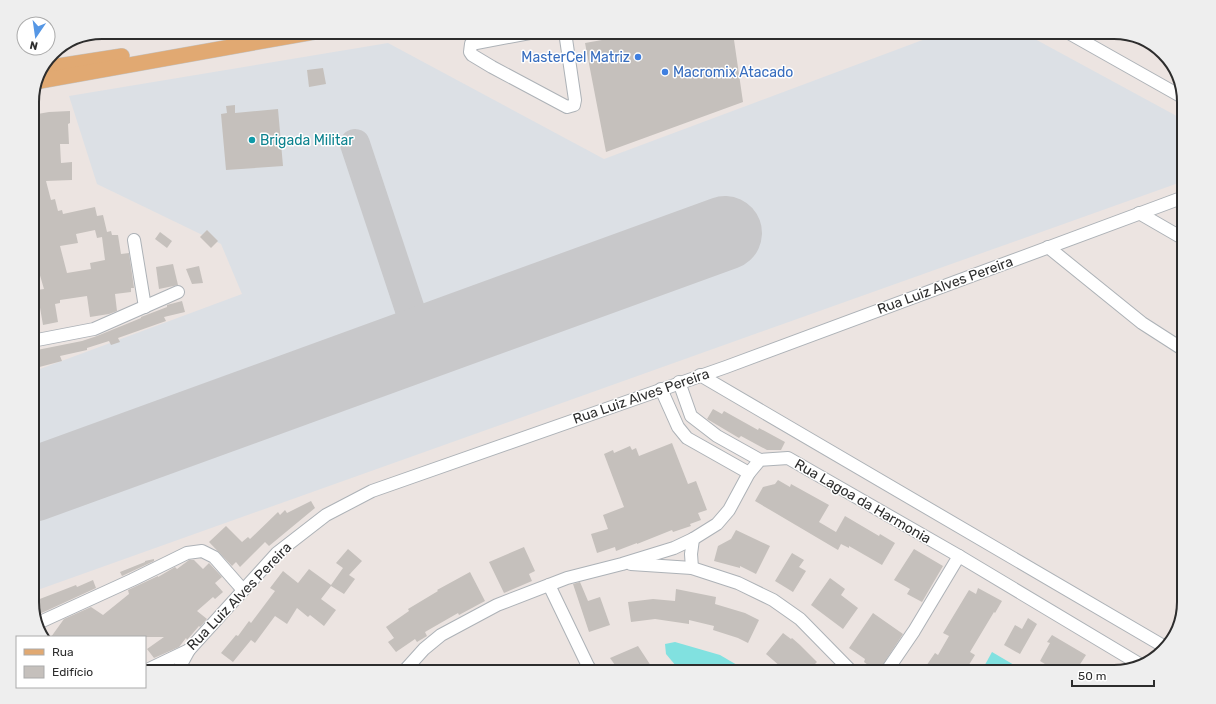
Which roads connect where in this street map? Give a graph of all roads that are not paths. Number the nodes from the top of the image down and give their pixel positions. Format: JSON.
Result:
{"nodes":[{"id":1,"x":222,"y":39,"type":"edge"},
{"id":2,"x":275,"y":39,"type":"edge"},
{"id":3,"x":498,"y":39,"type":"edge"},
{"id":4,"x":566,"y":39,"type":"edge"},
{"id":5,"x":1080,"y":39,"type":"edge"},
{"id":6,"x":49,"y":67,"type":"edge"},
{"id":7,"x":43,"y":81,"type":"edge"},
{"id":8,"x":1176,"y":89,"type":"edge"},
{"id":9,"x":1177,"y":199,"type":"edge"},
{"id":10,"x":1139,"y":213,"type":"junction"},
{"id":11,"x":1177,"y":235,"type":"edge"},
{"id":12,"x":134,"y":240,"type":"dead end"},
{"id":13,"x":1048,"y":247,"type":"junction"},
{"id":14,"x":178,"y":292,"type":"dead end"},
{"id":15,"x":145,"y":306,"type":"junction"},
{"id":16,"x":39,"y":340,"type":"edge"},
{"id":17,"x":1177,"y":346,"type":"edge"},
{"id":18,"x":700,"y":375,"type":"junction"},
{"id":19,"x":679,"y":382,"type":"junction"},
{"id":20,"x":661,"y":389,"type":"junction"},
{"id":21,"x":691,"y":416,"type":"junction"},
{"id":22,"x":678,"y":427,"type":"junction"},
{"id":23,"x":717,"y":436,"type":"junction"},
{"id":24,"x":708,"y":450,"type":"junction"},
{"id":25,"x":760,"y":460,"type":"junction"},
{"id":26,"x":749,"y":473,"type":"junction"},
{"id":27,"x":693,"y":539,"type":"junction"},
{"id":28,"x":959,"y":556,"type":"junction"},
{"id":29,"x":622,"y":564,"type":"junction"},
{"id":30,"x":692,"y":568,"type":"junction"},
{"id":31,"x":549,"y":585,"type":"junction"},
{"id":32,"x":243,"y":590,"type":"junction"},
{"id":33,"x":42,"y":621,"type":"edge"},
{"id":34,"x":1161,"y":645,"type":"edge"},
{"id":35,"x":189,"y":650,"type":"junction"},
{"id":36,"x":1135,"y":661,"type":"edge"},
{"id":37,"x":158,"y":665,"type":"edge"},
{"id":38,"x":181,"y":665,"type":"edge"},
{"id":39,"x":410,"y":665,"type":"edge"},
{"id":40,"x":585,"y":665,"type":"edge"},
{"id":41,"x":845,"y":665,"type":"edge"},
{"id":42,"x":891,"y":665,"type":"edge"}],
"edges":[{"from":1,"to":6,"type":"main road"},
{"from":2,"to":7,"type":"main road"},
{"from":3,"to":4,"type":"street"},
{"from":5,"to":8,"type":"street"},
{"from":9,"to":10,"type":"street","name":"Rua Luiz Alves Pereira"},
{"from":10,"to":11,"type":"street"},
{"from":10,"to":13,"type":"street","name":"Rua Luiz Alves Pereira"},
{"from":12,"to":15,"type":"street"},
{"from":13,"to":17,"type":"street"},
{"from":13,"to":18,"type":"street","name":"Rua Luiz Alves Pereira"},
{"from":14,"to":15,"type":"street"},
{"from":15,"to":16,"type":"street"},
{"from":18,"to":19,"type":"street","name":"Rua Luiz Alves Pereira"},
{"from":18,"to":34,"type":"street"},
{"from":19,"to":20,"type":"street","name":"Rua Luiz Alves Pereira"},
{"from":19,"to":21,"type":"street"},
{"from":20,"to":22,"type":"street"},
{"from":20,"to":32,"type":"street","name":"Rua Luiz Alves Pereira"},
{"from":21,"to":22,"type":"street"},
{"from":21,"to":23,"type":"street"},
{"from":22,"to":24,"type":"street"},
{"from":23,"to":24,"type":"street"},
{"from":23,"to":25,"type":"street"},
{"from":24,"to":26,"type":"street"},
{"from":25,"to":26,"type":"street"},
{"from":25,"to":28,"type":"street","name":"Rua Lagoa da Harmonia"},
{"from":26,"to":27,"type":"street"},
{"from":27,"to":29,"type":"street"},
{"from":27,"to":30,"type":"street"},
{"from":28,"to":36,"type":"street","name":"Rua Lagoa da Harmonia"},
{"from":28,"to":42,"type":"street"},
{"from":29,"to":30,"type":"street"},
{"from":29,"to":31,"type":"street"},
{"from":30,"to":41,"type":"street"},
{"from":31,"to":39,"type":"street"},
{"from":31,"to":40,"type":"street"},
{"from":32,"to":33,"type":"street"},
{"from":32,"to":35,"type":"street","name":"Rua Luiz Alves Pereira"},
{"from":35,"to":37,"type":"street","name":"Rua Luiz Alves Pereira"},
{"from":35,"to":38,"type":"street"}]}
